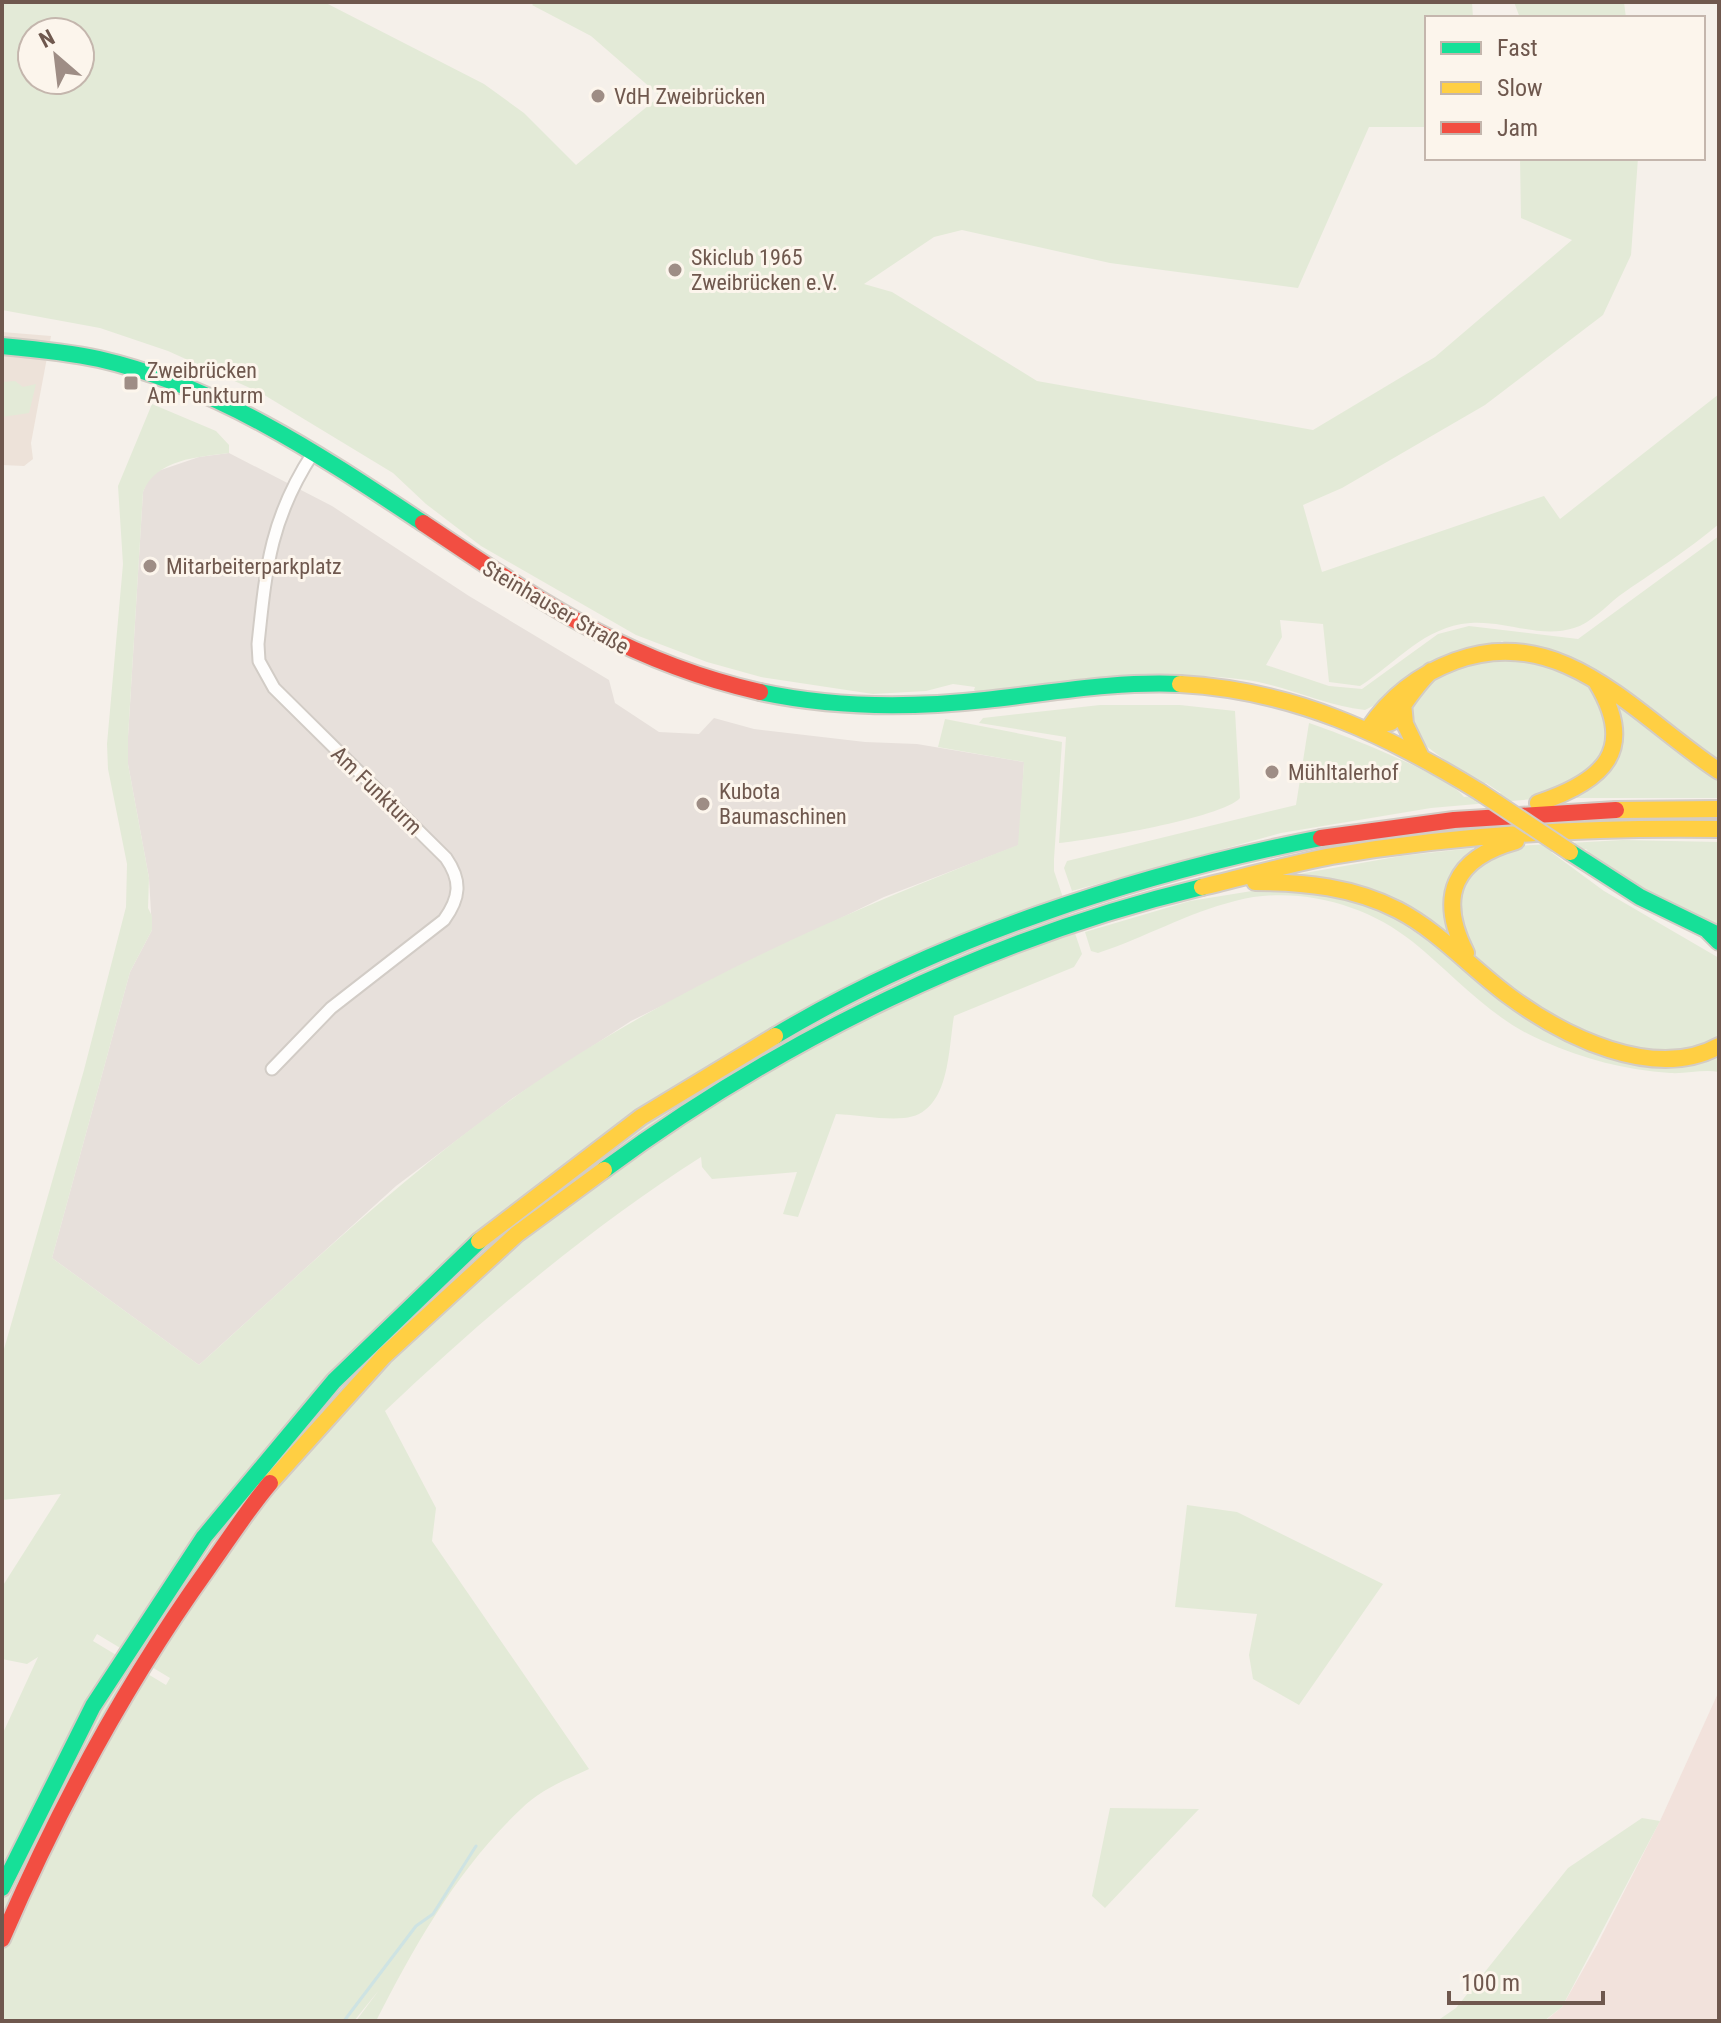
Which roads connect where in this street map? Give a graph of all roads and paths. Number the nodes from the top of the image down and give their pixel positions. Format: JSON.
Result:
{"nodes":[{"id":1,"x":2,"y":346,"type":"edge"},
{"id":2,"x":313,"y":453,"type":"junction"},
{"id":3,"x":1431,"y":671,"type":"junction"},
{"id":4,"x":1593,"y":678,"type":"junction"},
{"id":5,"x":1403,"y":703,"type":"junction"},
{"id":6,"x":1369,"y":728,"type":"junction"},
{"id":7,"x":1420,"y":755,"type":"junction"},
{"id":8,"x":1719,"y":771,"type":"edge"},
{"id":9,"x":1719,"y":809,"type":"edge"},
{"id":10,"x":1495,"y":815,"type":"junction"},
{"id":11,"x":1580,"y":829,"type":"junction"},
{"id":12,"x":1719,"y":829,"type":"edge"},
{"id":13,"x":1207,"y":883,"type":"junction"},
{"id":14,"x":1715,"y":936,"type":"edge"},
{"id":15,"x":1476,"y":966,"type":"junction"},
{"id":16,"x":1719,"y":1046,"type":"edge"},
{"id":17,"x":272,"y":1069,"type":"dead end"},
{"id":18,"x":2,"y":1888,"type":"edge"},
{"id":19,"x":2,"y":1939,"type":"edge"}],
"edges":[{"from":1,"to":2,"type":"main road","name":"Steinhauser Straße"},
{"from":2,"to":6,"type":"main road","name":"Steinhauser Straße"},
{"from":2,"to":17,"type":"street","name":"Am Funkturm"},
{"from":3,"to":4,"type":"main road"},
{"from":3,"to":5,"type":"main road"},
{"from":3,"to":6,"type":"main road"},
{"from":4,"to":8,"type":"main road"},
{"from":4,"to":10,"type":"main road"},
{"from":5,"to":6,"type":"main road"},
{"from":5,"to":7,"type":"main road"},
{"from":6,"to":7,"type":"main road","name":"Steinhauser Straße"},
{"from":7,"to":14,"type":"main road","name":"Steinhauser Straße","bridge":true},
{"from":9,"to":10,"type":"main road"},
{"from":10,"to":18,"type":"main road"},
{"from":11,"to":12,"type":"main road"},
{"from":11,"to":13,"type":"main road"},
{"from":11,"to":15,"type":"main road"},
{"from":13,"to":15,"type":"main road"},
{"from":13,"to":19,"type":"main road"},
{"from":15,"to":16,"type":"main road"}]}
